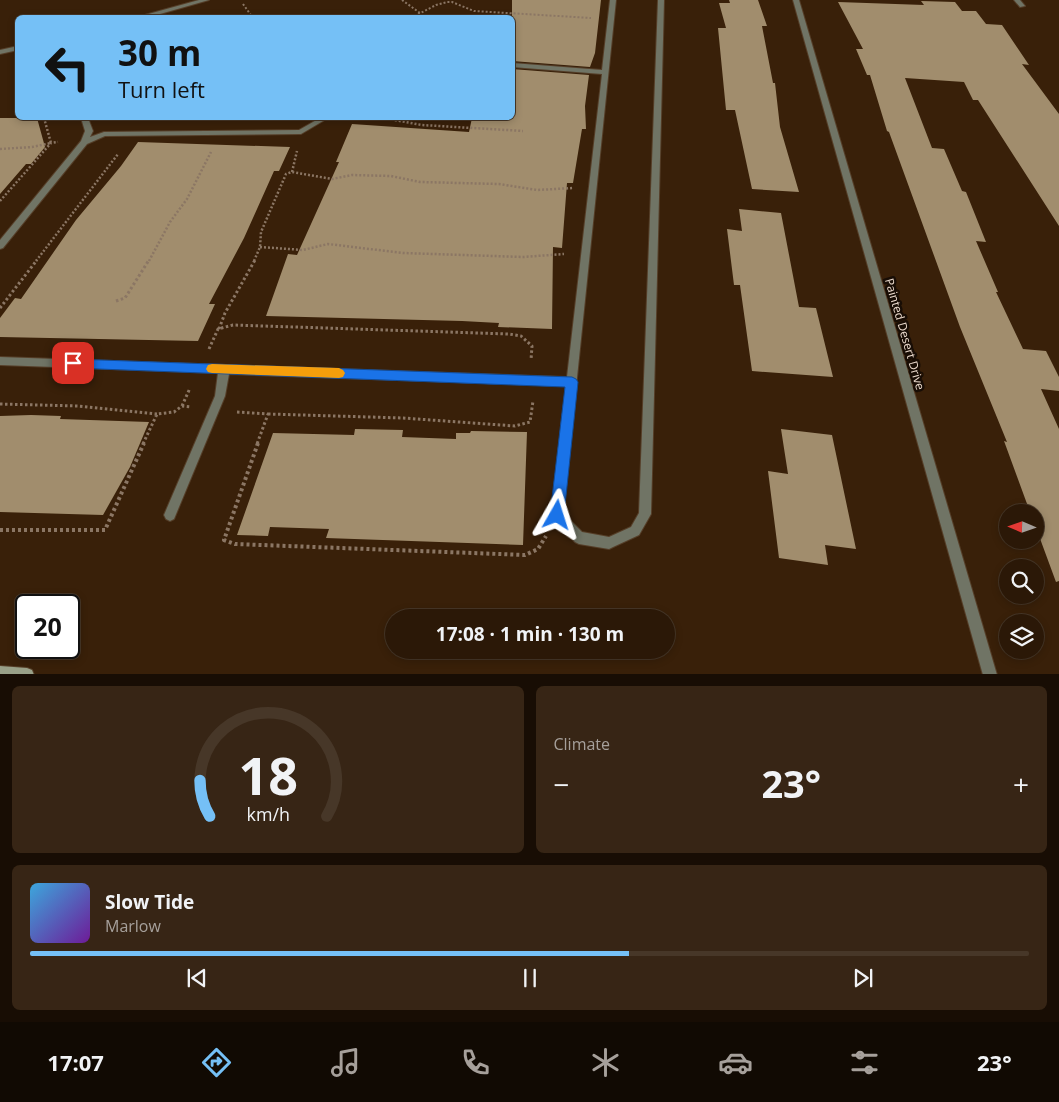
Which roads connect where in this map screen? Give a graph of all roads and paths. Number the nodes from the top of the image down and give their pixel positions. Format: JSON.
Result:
{"nodes":[{"id":1,"x":206,"y":0,"type":"edge"},
{"id":2,"x":402,"y":0,"type":"edge"},
{"id":3,"x":613,"y":0,"type":"edge"},
{"id":4,"x":661,"y":0,"type":"edge"},
{"id":5,"x":796,"y":0,"type":"edge"},
{"id":6,"x":1017,"y":0,"type":"edge"},
{"id":7,"x":450,"y":1,"type":"edge"},
{"id":8,"x":243,"y":4,"type":"dead end"},
{"id":9,"x":1022,"y":6,"type":"dead end"},
{"id":10,"x":420,"y":14,"type":"joint"},
{"id":11,"x":148,"y":15,"type":"edge"},
{"id":12,"x":251,"y":15,"type":"edge"},
{"id":13,"x":611,"y":19,"type":"junction"},
{"id":14,"x":15,"y":49,"type":"edge"},
{"id":15,"x":0,"y":52,"type":"edge"},
{"id":16,"x":515,"y":65,"type":"edge"},
{"id":17,"x":605,"y":72,"type":"junction"},
{"id":18,"x":45,"y":120,"type":"edge"},
{"id":19,"x":85,"y":120,"type":"edge"},
{"id":20,"x":321,"y":120,"type":"edge"},
{"id":21,"x":396,"y":120,"type":"edge"},
{"id":22,"x":524,"y":131,"type":"dead end"},
{"id":23,"x":222,"y":132,"type":"junction"},
{"id":24,"x":127,"y":133,"type":"junction"},
{"id":25,"x":84,"y":142,"type":"junction"},
{"id":26,"x":0,"y":149,"type":"edge"},
{"id":27,"x":593,"y":188,"type":"junction"},
{"id":28,"x":0,"y":246,"type":"edge"},
{"id":29,"x":260,"y":247,"type":"junction"},
{"id":30,"x":586,"y":255,"type":"junction"},
{"id":31,"x":116,"y":301,"type":"dead end"},
{"id":32,"x":0,"y":308,"type":"edge"},
{"id":33,"x":218,"y":329,"type":"junction"},
{"id":34,"x":0,"y":361,"type":"edge"},
{"id":35,"x":200,"y":368,"type":"junction"},
{"id":36,"x":224,"y":369,"type":"junction"},
{"id":37,"x":530,"y":380,"type":"junction"},
{"id":38,"x":572,"y":382,"type":"junction"},
{"id":39,"x":0,"y":404,"type":"edge"},
{"id":40,"x":214,"y":410,"type":"junction"},
{"id":41,"x":157,"y":414,"type":"junction"},
{"id":42,"x":268,"y":414,"type":"junction"},
{"id":43,"x":170,"y":515,"type":"dead end"},
{"id":44,"x":557,"y":515,"type":"junction"},
{"id":45,"x":0,"y":530,"type":"edge"},
{"id":46,"x":0,"y":673,"type":"edge"},
{"id":47,"x":27,"y":674,"type":"edge"},
{"id":48,"x":990,"y":674,"type":"edge"}],
"edges":[{"from":1,"to":11,"type":"street"},
{"from":2,"to":10,"type":"path"},
{"from":3,"to":13,"type":"street"},
{"from":4,"to":44,"type":"street"},
{"from":5,"to":48,"type":"street","name":"Painted Desert Drive"},
{"from":6,"to":9,"type":"street"},
{"from":7,"to":10,"type":"path"},
{"from":7,"to":13,"type":"path"},
{"from":8,"to":12,"type":"path"},
{"from":13,"to":17,"type":"street"},
{"from":14,"to":15,"type":"street"},
{"from":16,"to":17,"type":"street"},
{"from":17,"to":27,"type":"street"},
{"from":18,"to":26,"type":"path"},
{"from":19,"to":25,"type":"street"},
{"from":20,"to":23,"type":"street"},
{"from":21,"to":22,"type":"path"},
{"from":23,"to":24,"type":"street"},
{"from":23,"to":31,"type":"path"},
{"from":24,"to":25,"type":"street"},
{"from":24,"to":32,"type":"path"},
{"from":25,"to":28,"type":"street"},
{"from":27,"to":29,"type":"path"},
{"from":27,"to":30,"type":"street"},
{"from":29,"to":30,"type":"path"},
{"from":29,"to":33,"type":"path"},
{"from":30,"to":38,"type":"street"},
{"from":33,"to":35,"type":"path"},
{"from":33,"to":37,"type":"path"},
{"from":34,"to":35,"type":"street"},
{"from":35,"to":36,"type":"street"},
{"from":36,"to":37,"type":"street"},
{"from":36,"to":40,"type":"street"},
{"from":37,"to":38,"type":"street"},
{"from":37,"to":42,"type":"path"},
{"from":38,"to":44,"type":"street"},
{"from":39,"to":41,"type":"path"},
{"from":40,"to":41,"type":"path"},
{"from":40,"to":42,"type":"path"},
{"from":40,"to":43,"type":"street"},
{"from":41,"to":45,"type":"path"},
{"from":42,"to":44,"type":"path"},
{"from":46,"to":47,"type":"main road"}]}
